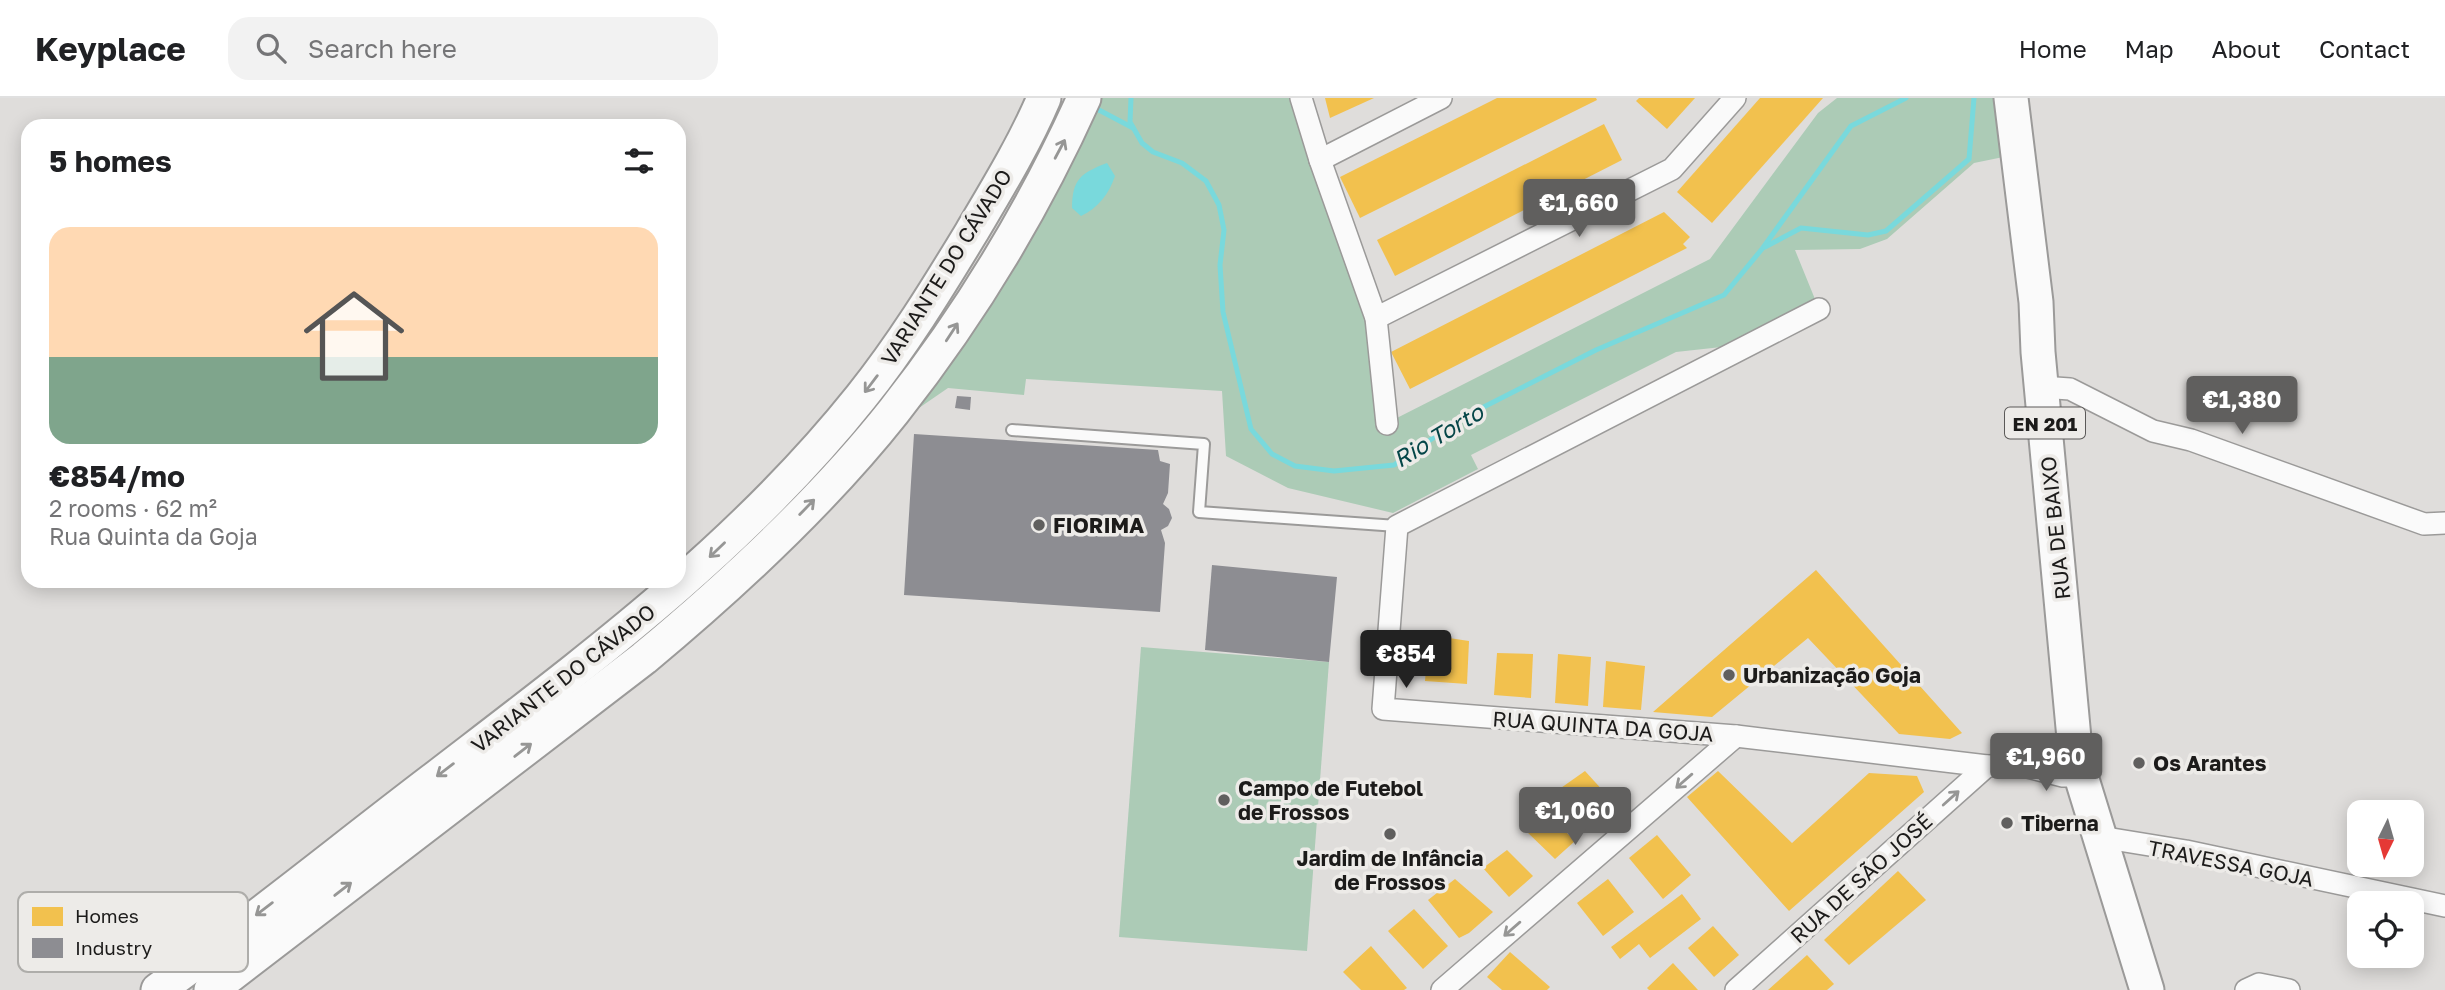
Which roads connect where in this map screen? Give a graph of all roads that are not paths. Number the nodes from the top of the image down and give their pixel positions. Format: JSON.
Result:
{"nodes":[{"id":1,"x":1044,"y":98,"type":"edge"},
{"id":2,"x":1084,"y":98,"type":"edge"},
{"id":3,"x":1301,"y":98,"type":"edge"},
{"id":4,"x":1441,"y":98,"type":"edge"},
{"id":5,"x":1735,"y":98,"type":"edge"},
{"id":6,"x":2011,"y":98,"type":"edge"},
{"id":7,"x":1320,"y":160,"type":"junction"},
{"id":8,"x":1819,"y":309,"type":"dead end"},
{"id":9,"x":1376,"y":318,"type":"junction"},
{"id":10,"x":2041,"y":387,"type":"junction"},
{"id":11,"x":1387,"y":424,"type":"dead end"},
{"id":12,"x":1012,"y":430,"type":"dead end"},
{"id":13,"x":2445,"y":523,"type":"edge"},
{"id":14,"x":1397,"y":526,"type":"junction"},
{"id":15,"x":686,"y":578,"type":"edge"},
{"id":16,"x":675,"y":588,"type":"edge"},
{"id":17,"x":1736,"y":736,"type":"junction"},
{"id":18,"x":2078,"y":763,"type":"junction"},
{"id":19,"x":1987,"y":766,"type":"junction"},
{"id":20,"x":2104,"y":849,"type":"junction"},
{"id":21,"x":2445,"y":906,"type":"edge"},
{"id":22,"x":248,"y":922,"type":"edge"},
{"id":23,"x":248,"y":962,"type":"edge"},
{"id":24,"x":182,"y":972,"type":"edge"},
{"id":25,"x":234,"y":972,"type":"edge"},
{"id":26,"x":159,"y":990,"type":"edge"},
{"id":27,"x":211,"y":990,"type":"edge"},
{"id":28,"x":1442,"y":990,"type":"edge"},
{"id":29,"x":1736,"y":990,"type":"edge"},
{"id":30,"x":2147,"y":990,"type":"edge"},
{"id":31,"x":2246,"y":990,"type":"edge"},
{"id":32,"x":2289,"y":990,"type":"edge"}],
"edges":[{"from":1,"to":15,"type":"main road","name":"VARIANTE DO CÁVADO","one_way":true},
{"from":23,"to":2,"type":"main road","name":"VARIANTE DO CÁVADO","one_way":true},
{"from":3,"to":7,"type":"street"},
{"from":4,"to":7,"type":"street"},
{"from":5,"to":9,"type":"street"},
{"from":6,"to":10,"type":"main road","name":"RUA DE BAIXO","number":"EN 201"},
{"from":7,"to":9,"type":"street"},
{"from":8,"to":14,"type":"street"},
{"from":9,"to":11,"type":"street"},
{"from":10,"to":13,"type":"street"},
{"from":10,"to":18,"type":"main road","name":"RUA DE BAIXO","number":"EN 201"},
{"from":12,"to":14,"type":"lane"},
{"from":14,"to":17,"type":"street","name":"RUA QUINTA DA GOJA"},
{"from":16,"to":22,"type":"main road","name":"VARIANTE DO CÁVADO","one_way":true},
{"from":17,"to":19,"type":"street","name":"RUA QUINTA DA GOJA"},
{"from":17,"to":28,"type":"street","one_way":true},
{"from":18,"to":19,"type":"street","name":"RUA QUINTA DA GOJA"},
{"from":18,"to":20,"type":"main road","number":"EN 201"},
{"from":29,"to":19,"type":"street","name":"RUA DE SÃO JOSÉ","one_way":true},
{"from":20,"to":21,"type":"street","name":"TRAVESSA GOJA"},
{"from":20,"to":30,"type":"main road","number":"EN 201"},
{"from":24,"to":26,"type":"main road","name":"VARIANTE DO CÁVADO","one_way":true},
{"from":27,"to":25,"type":"main road","name":"VARIANTE DO CÁVADO","one_way":true},
{"from":31,"to":32,"type":"street"}]}
